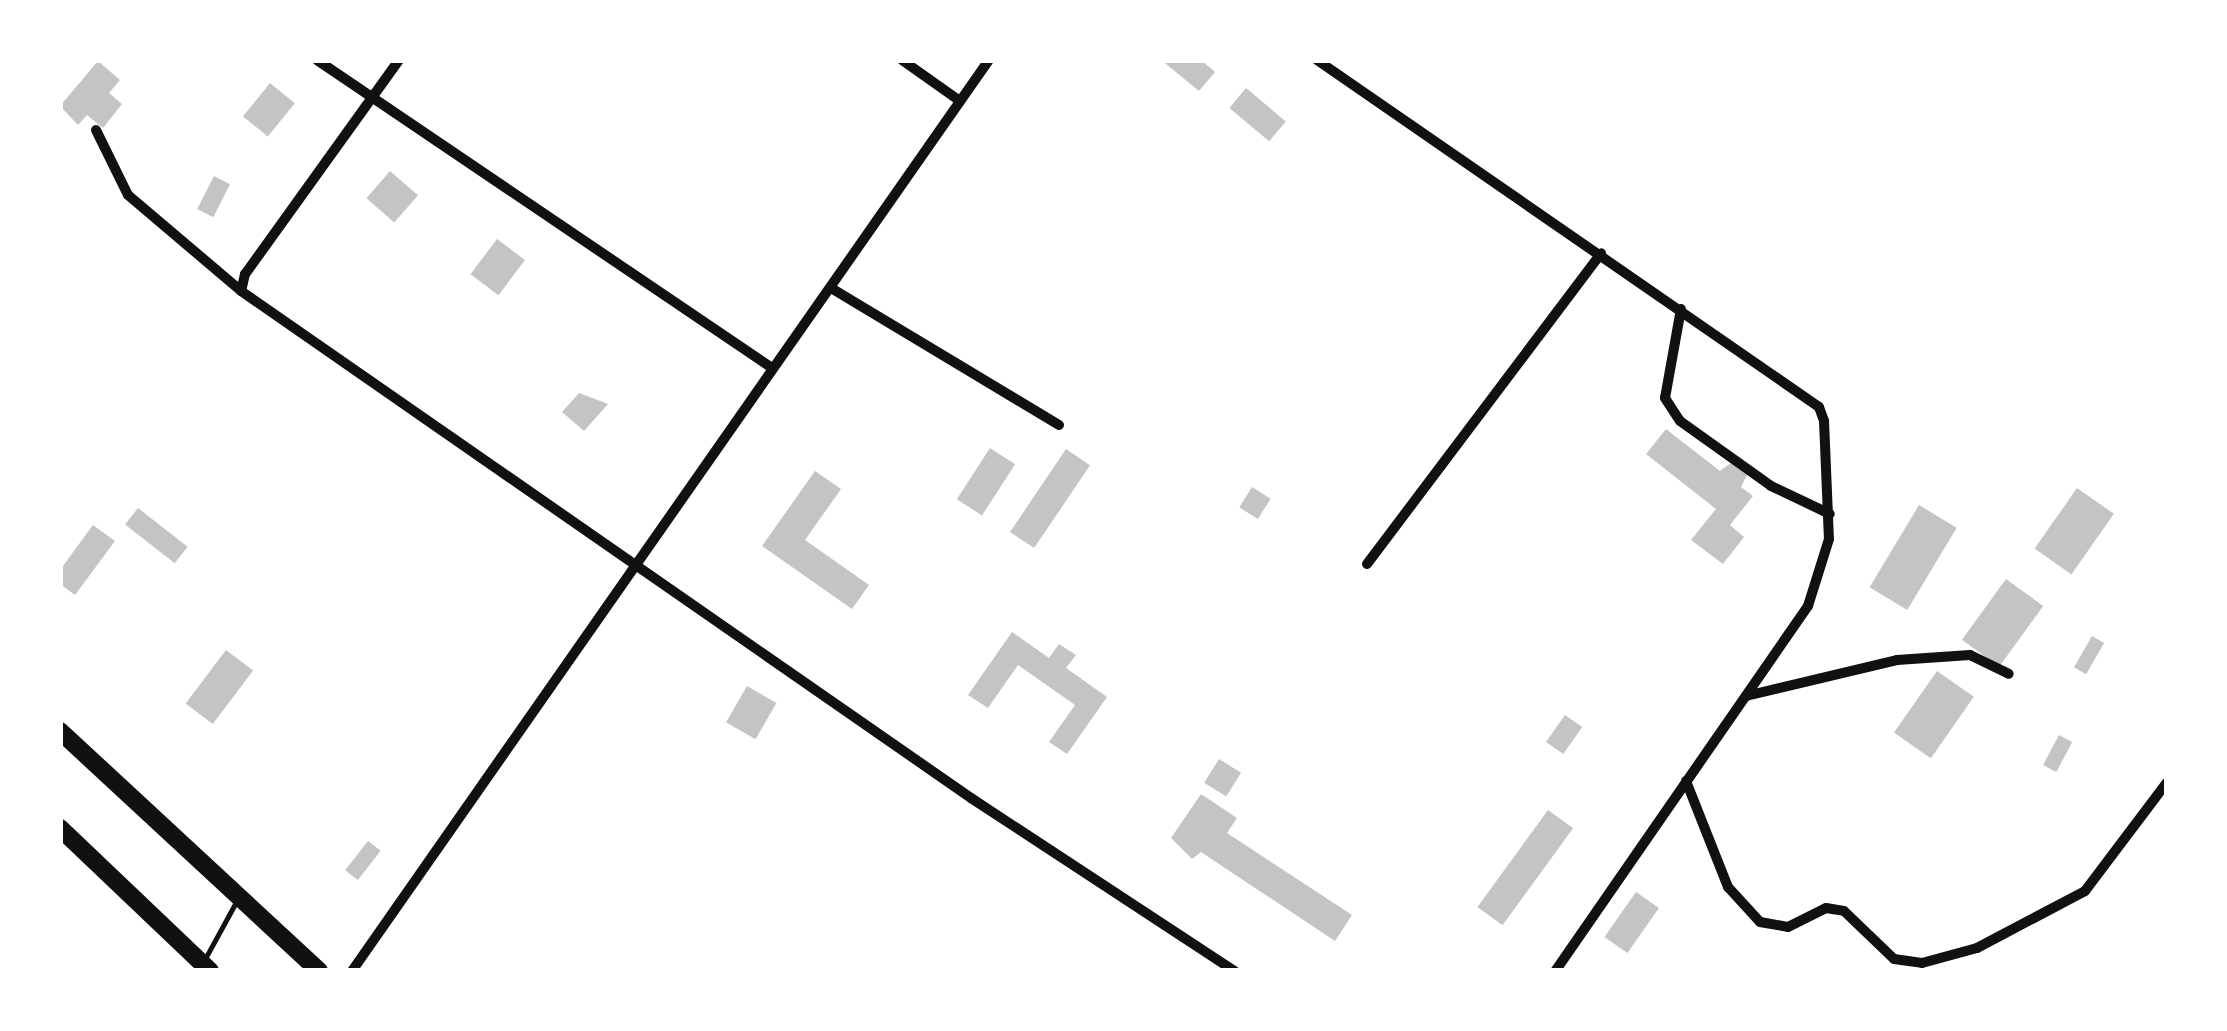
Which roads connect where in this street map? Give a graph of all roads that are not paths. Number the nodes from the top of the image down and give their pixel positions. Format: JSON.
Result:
{"nodes":[{"id":1,"x":317,"y":60,"type":"edge"},
{"id":2,"x":399,"y":60,"type":"edge"},
{"id":3,"x":902,"y":60,"type":"edge"},
{"id":4,"x":989,"y":60,"type":"edge"},
{"id":5,"x":1317,"y":60,"type":"edge"},
{"id":6,"x":374,"y":98,"type":"junction"},
{"id":7,"x":960,"y":101,"type":"junction"},
{"id":8,"x":96,"y":130,"type":"dead end"},
{"id":9,"x":1601,"y":254,"type":"junction"},
{"id":10,"x":831,"y":288,"type":"junction"},
{"id":11,"x":241,"y":291,"type":"junction"},
{"id":12,"x":1681,"y":309,"type":"junction"},
{"id":13,"x":772,"y":368,"type":"junction"},
{"id":14,"x":1059,"y":425,"type":"dead end"},
{"id":15,"x":1831,"y":514,"type":"junction"},
{"id":16,"x":1367,"y":564,"type":"dead end"},
{"id":17,"x":638,"y":567,"type":"junction"},
{"id":18,"x":2009,"y":674,"type":"dead end"},
{"id":19,"x":1746,"y":696,"type":"junction"},
{"id":20,"x":60,"y":731,"type":"edge"},
{"id":21,"x":1686,"y":781,"type":"junction"},
{"id":22,"x":2167,"y":782,"type":"edge"},
{"id":23,"x":60,"y":828,"type":"edge"},
{"id":24,"x":238,"y":899,"type":"junction"},
{"id":25,"x":203,"y":969,"type":"edge"},
{"id":26,"x":320,"y":971,"type":"edge"},
{"id":27,"x":352,"y":971,"type":"edge"},
{"id":28,"x":1234,"y":971,"type":"edge"},
{"id":29,"x":1555,"y":971,"type":"edge"}],
"edges":[{"from":1,"to":6,"type":"street"},
{"from":2,"to":6,"type":"street"},
{"from":3,"to":7,"type":"street"},
{"from":4,"to":7,"type":"street"},
{"from":5,"to":9,"type":"street"},
{"from":6,"to":11,"type":"street"},
{"from":6,"to":13,"type":"street"},
{"from":7,"to":10,"type":"street"},
{"from":8,"to":11,"type":"street"},
{"from":9,"to":12,"type":"street"},
{"from":9,"to":16,"type":"street"},
{"from":10,"to":13,"type":"street"},
{"from":10,"to":14,"type":"street"},
{"from":11,"to":17,"type":"street"},
{"from":12,"to":15,"type":"street"},
{"from":12,"to":15,"type":"street"},
{"from":13,"to":17,"type":"street"},
{"from":15,"to":19,"type":"street"},
{"from":17,"to":27,"type":"street"},
{"from":17,"to":28,"type":"street"},
{"from":18,"to":19,"type":"street"},
{"from":19,"to":21,"type":"street"},
{"from":20,"to":24,"type":"highway"},
{"from":21,"to":22,"type":"street"},
{"from":21,"to":29,"type":"street"},
{"from":23,"to":25,"type":"highway"},
{"from":24,"to":25,"type":"lane"},
{"from":24,"to":26,"type":"highway"}]}
